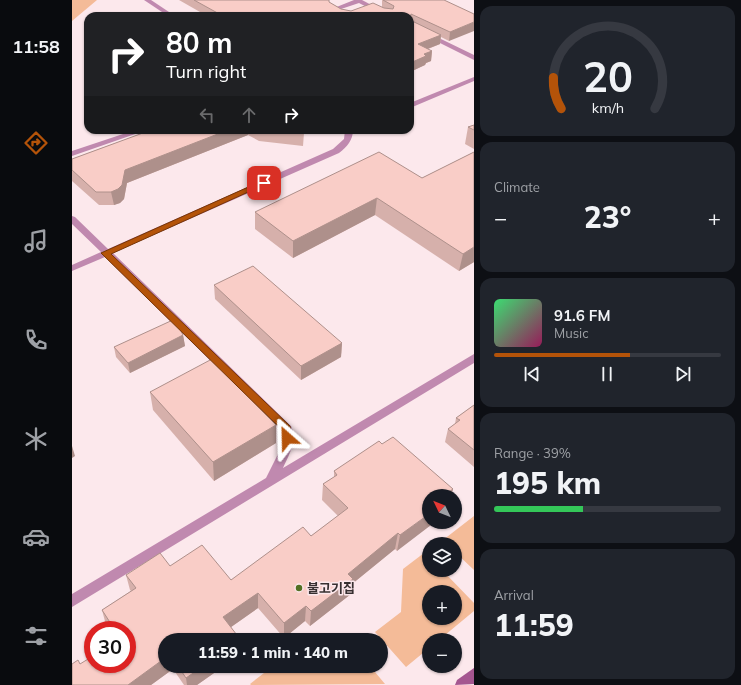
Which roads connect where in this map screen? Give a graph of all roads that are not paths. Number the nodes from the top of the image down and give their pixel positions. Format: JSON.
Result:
{"nodes":[{"id":1,"x":147,"y":0,"type":"edge"},
{"id":2,"x":358,"y":0,"type":"edge"},
{"id":3,"x":166,"y":12,"type":"edge"},
{"id":4,"x":336,"y":12,"type":"edge"},
{"id":5,"x":381,"y":12,"type":"edge"},
{"id":6,"x":414,"y":28,"type":"edge"},
{"id":7,"x":474,"y":58,"type":"edge"},
{"id":8,"x":474,"y":79,"type":"edge"},
{"id":9,"x":414,"y":104,"type":"edge"},
{"id":10,"x":131,"y":134,"type":"edge"},
{"id":11,"x":349,"y":134,"type":"edge"},
{"id":12,"x":72,"y":154,"type":"edge"},
{"id":13,"x":72,"y":219,"type":"edge"},
{"id":14,"x":105,"y":253,"type":"junction"},
{"id":15,"x":72,"y":268,"type":"edge"},
{"id":16,"x":474,"y":358,"type":"edge"},
{"id":17,"x":270,"y":482,"type":"junction"},
{"id":18,"x":72,"y":601,"type":"edge"},
{"id":19,"x":474,"y":675,"type":"edge"},
{"id":20,"x":462,"y":685,"type":"edge"}],
"edges":[{"from":1,"to":3,"type":"street"},
{"from":2,"to":4,"type":"street"},
{"from":2,"to":5,"type":"street"},
{"from":6,"to":7,"type":"street"},
{"from":8,"to":9,"type":"street"},
{"from":10,"to":12,"type":"street"},
{"from":11,"to":14,"type":"street"},
{"from":13,"to":14,"type":"street"},
{"from":14,"to":15,"type":"street"},
{"from":14,"to":17,"type":"street"},
{"from":16,"to":17,"type":"street"},
{"from":17,"to":18,"type":"street"},
{"from":19,"to":20,"type":"street"}]}
